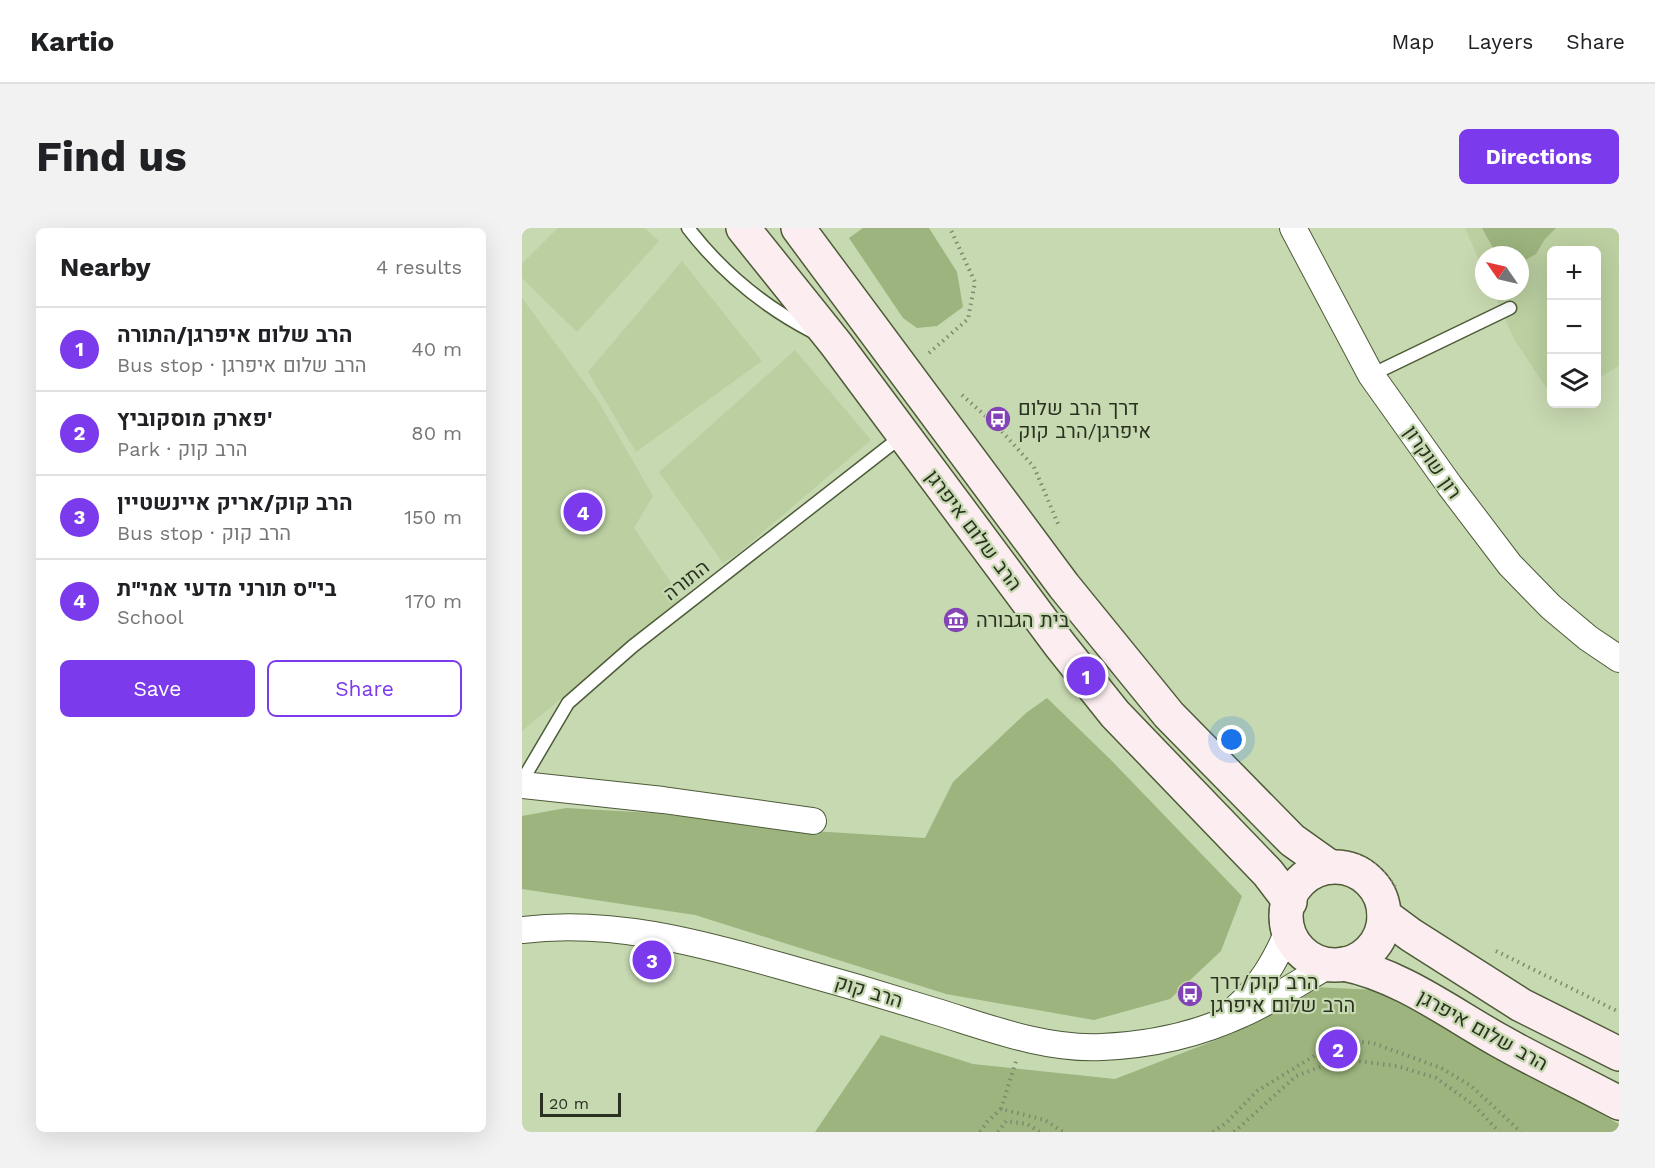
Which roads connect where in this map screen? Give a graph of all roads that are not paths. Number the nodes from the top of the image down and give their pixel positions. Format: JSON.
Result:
{"nodes":[{"id":1,"x":688,"y":228,"type":"edge"},
{"id":2,"x":743,"y":228,"type":"edge"},
{"id":3,"x":798,"y":228,"type":"edge"},
{"id":4,"x":1293,"y":228,"type":"edge"},
{"id":5,"x":1510,"y":308,"type":"dead end"},
{"id":6,"x":836,"y":344,"type":"junction"},
{"id":7,"x":1371,"y":375,"type":"junction"},
{"id":8,"x":903,"y":435,"type":"junction"},
{"id":9,"x":1619,"y":659,"type":"edge"},
{"id":10,"x":522,"y":783,"type":"edge"},
{"id":11,"x":813,"y":821,"type":"dead end"},
{"id":12,"x":1342,"y":861,"type":"junction"},
{"id":13,"x":1391,"y":903,"type":"junction"},
{"id":14,"x":1289,"y":917,"type":"junction"},
{"id":15,"x":522,"y":930,"type":"edge"},
{"id":16,"x":1336,"y":964,"type":"junction"},
{"id":17,"x":1213,"y":1026,"type":"junction"},
{"id":18,"x":1619,"y":1054,"type":"edge"},
{"id":19,"x":1619,"y":1103,"type":"edge"}],
"edges":[{"from":1,"to":6,"type":"lane"},
{"from":2,"to":6,"type":"main road","name":"הרב שלום איפרגן"},
{"from":3,"to":12,"type":"main road","name":"הרב שלום איפרגן"},
{"from":4,"to":7,"type":"street","name":"רון שוקרון"},
{"from":5,"to":7,"type":"lane"},
{"from":6,"to":8,"type":"main road","name":"הרב שלום איפרגן"},
{"from":7,"to":9,"type":"street","name":"רון שוקרון"},
{"from":8,"to":10,"type":"lane","name":"התורה"},
{"from":8,"to":14,"type":"main road","name":"הרב שלום איפרגן"},
{"from":10,"to":11,"type":"street"},
{"from":12,"to":13,"type":"main road"},
{"from":12,"to":14,"type":"main road"},
{"from":13,"to":16,"type":"main road"},
{"from":13,"to":18,"type":"main road","name":"הרב שלום איפרגן"},
{"from":14,"to":16,"type":"main road"},
{"from":14,"to":17,"type":"street","name":"הרב קוק"},
{"from":15,"to":17,"type":"street","name":"הרב קוק"},
{"from":16,"to":17,"type":"street","name":"הרב קוק"},
{"from":16,"to":19,"type":"main road","name":"הרב שלום איפרגן"}]}
